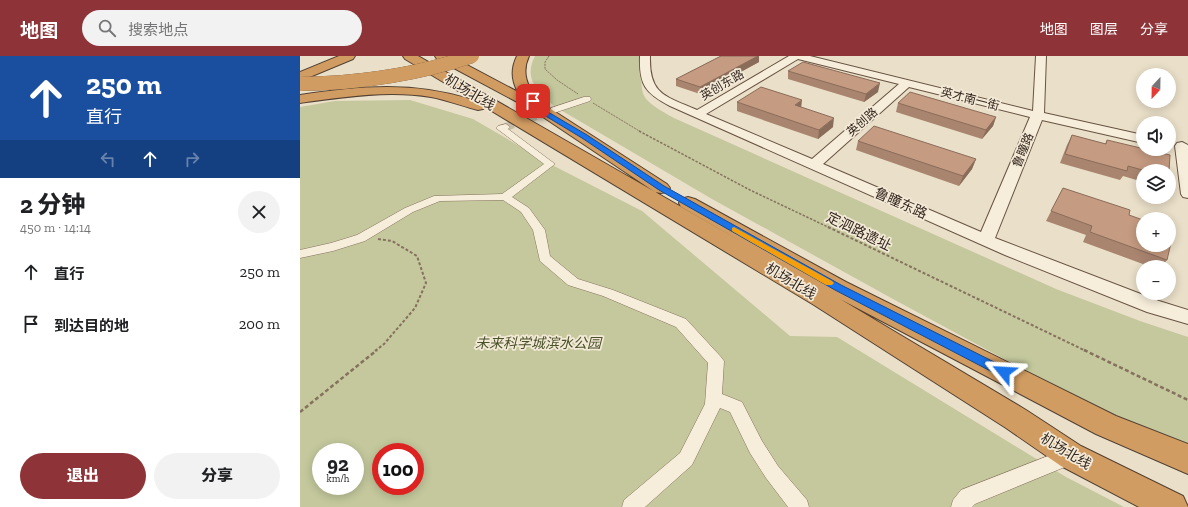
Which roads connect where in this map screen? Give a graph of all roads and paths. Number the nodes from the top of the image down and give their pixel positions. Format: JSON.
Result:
{"nodes":[{"id":1,"x":334,"y":56,"type":"edge"},
{"id":2,"x":349,"y":56,"type":"edge"},
{"id":3,"x":472,"y":56,"type":"edge"},
{"id":4,"x":523,"y":56,"type":"edge"},
{"id":5,"x":549,"y":56,"type":"edge"},
{"id":6,"x":645,"y":56,"type":"edge"},
{"id":7,"x":654,"y":56,"type":"edge"},
{"id":8,"x":797,"y":56,"type":"edge"},
{"id":9,"x":812,"y":56,"type":"edge"},
{"id":10,"x":1041,"y":56,"type":"edge"},
{"id":11,"x":430,"y":58,"type":"edge"},
{"id":12,"x":300,"y":71,"type":"edge"},
{"id":13,"x":300,"y":77,"type":"edge"},
{"id":14,"x":907,"y":83,"type":"junction"},
{"id":15,"x":300,"y":84,"type":"edge"},
{"id":16,"x":300,"y":99,"type":"edge"},
{"id":17,"x":587,"y":99,"type":"junction"},
{"id":18,"x":547,"y":110,"type":"junction"},
{"id":19,"x":702,"y":111,"type":"junction"},
{"id":20,"x":1038,"y":114,"type":"junction"},
{"id":21,"x":506,"y":127,"type":"dead end"},
{"id":22,"x":1136,"y":133,"type":"edge"},
{"id":23,"x":1136,"y":137,"type":"edge"},
{"id":24,"x":552,"y":140,"type":"junction"},
{"id":25,"x":1182,"y":144,"type":"edge"},
{"id":26,"x":818,"y":161,"type":"junction"},
{"id":27,"x":661,"y":188,"type":"junction"},
{"id":28,"x":1188,"y":194,"type":"edge"},
{"id":29,"x":505,"y":197,"type":"junction"},
{"id":30,"x":987,"y":237,"type":"junction"},
{"id":31,"x":361,"y":238,"type":"junction"},
{"id":32,"x":300,"y":254,"type":"edge"},
{"id":33,"x":1136,"y":290,"type":"edge"},
{"id":34,"x":1165,"y":300,"type":"edge"},
{"id":35,"x":1188,"y":308,"type":"edge"},
{"id":36,"x":1188,"y":317,"type":"edge"},
{"id":37,"x":1045,"y":394,"type":"junction"},
{"id":38,"x":714,"y":398,"type":"junction"},
{"id":39,"x":1188,"y":400,"type":"edge"},
{"id":40,"x":300,"y":412,"type":"edge"},
{"id":41,"x":1016,"y":419,"type":"junction"},
{"id":42,"x":1071,"y":456,"type":"junction"},
{"id":43,"x":1188,"y":459,"type":"edge"},
{"id":44,"x":631,"y":507,"type":"edge"},
{"id":45,"x":800,"y":507,"type":"edge"},
{"id":46,"x":960,"y":507,"type":"edge"},
{"id":47,"x":1172,"y":507,"type":"edge"}],
"edges":[{"from":1,"to":12,"type":"highway"},
{"from":2,"to":13,"type":"highway"},
{"from":3,"to":15,"type":"highway","bridge":true},
{"from":4,"to":18,"type":"highway"},
{"from":5,"to":17,"type":"path","name":"定泗路遗址"},
{"from":6,"to":30,"type":"main road","name":"鲁瞳东路"},
{"from":7,"to":19,"type":"main road","name":"鲁瞳东路"},
{"from":8,"to":14,"type":"main road","name":"英才南一街"},
{"from":8,"to":19,"type":"main road","name":"英创东路"},
{"from":9,"to":20,"type":"main road","name":"英才南一街"},
{"from":10,"to":20,"type":"main road","name":"鲁瞳路"},
{"from":11,"to":18,"type":"highway"},
{"from":11,"to":24,"type":"highway","name":"机场北线"},
{"from":11,"to":27,"type":"highway","name":"机场北线"},
{"from":14,"to":20,"type":"main road","name":"英才南一街"},
{"from":14,"to":26,"type":"main road","name":"英创路"},
{"from":16,"to":24,"type":"highway"},
{"from":17,"to":18,"type":"street"},
{"from":17,"to":39,"type":"path","name":"定泗路遗址"},
{"from":18,"to":27,"type":"highway"},
{"from":19,"to":26,"type":"main road","name":"鲁瞳东路"},
{"from":20,"to":22,"type":"main road","name":"英才南一街"},
{"from":20,"to":23,"type":"main road","name":"英才南一街"},
{"from":20,"to":30,"type":"main road","name":"鲁瞳路"},
{"from":21,"to":29,"type":"street"},
{"from":24,"to":41,"type":"highway","name":"机场北线"},
{"from":25,"to":28,"type":"main road"},
{"from":26,"to":30,"type":"main road","name":"鲁瞳东路"},
{"from":27,"to":37,"type":"highway","name":"机场北线"},
{"from":29,"to":31,"type":"street"},
{"from":29,"to":38,"type":"street"},
{"from":30,"to":33,"type":"main road","name":"鲁瞳东路"},
{"from":30,"to":36,"type":"main road","name":"鲁瞳东路"},
{"from":31,"to":32,"type":"street"},
{"from":31,"to":40,"type":"path"},
{"from":34,"to":35,"type":"main road","name":"鲁瞳东路"},
{"from":37,"to":41,"type":"highway"},
{"from":37,"to":43,"type":"highway","name":"机场北线"},
{"from":38,"to":44,"type":"street"},
{"from":38,"to":45,"type":"street"},
{"from":41,"to":42,"type":"highway","name":"机场北线"},
{"from":42,"to":46,"type":"street"},
{"from":42,"to":47,"type":"highway","name":"机场北线"}]}
